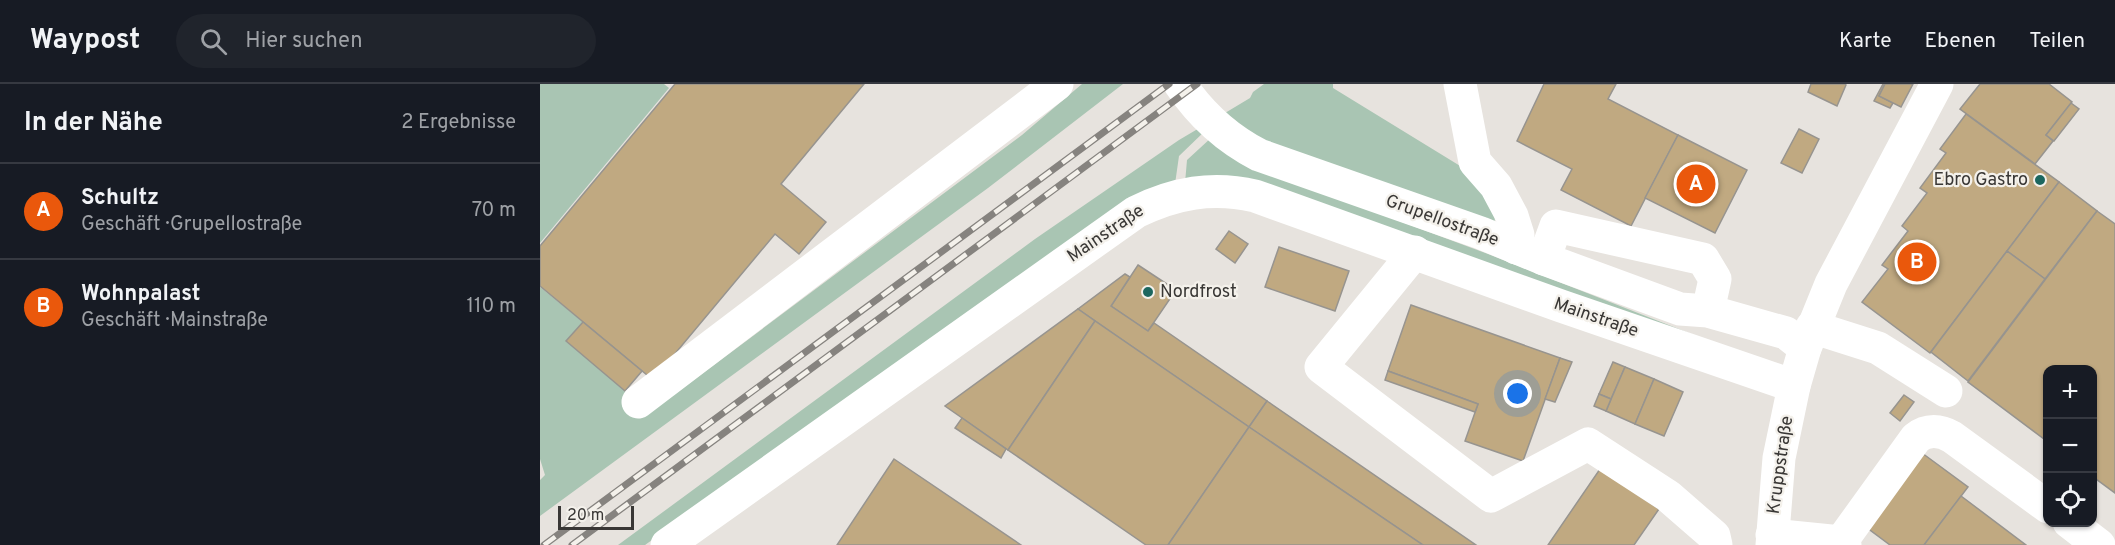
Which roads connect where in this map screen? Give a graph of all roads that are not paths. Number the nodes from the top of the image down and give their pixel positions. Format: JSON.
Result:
{"nodes":[{"id":1,"x":1057,"y":84,"type":"edge"},
{"id":2,"x":1180,"y":84,"type":"edge"},
{"id":3,"x":1460,"y":84,"type":"edge"},
{"id":4,"x":1937,"y":84,"type":"edge"},
{"id":5,"x":1414,"y":252,"type":"junction"},
{"id":6,"x":1530,"y":253,"type":"junction"},
{"id":7,"x":1694,"y":310,"type":"junction"},
{"id":8,"x":1809,"y":337,"type":"junction"},
{"id":9,"x":1713,"y":358,"type":"junction"},
{"id":10,"x":1794,"y":386,"type":"junction"},
{"id":11,"x":1946,"y":391,"type":"dead end"},
{"id":12,"x":638,"y":402,"type":"dead end"},
{"id":13,"x":2043,"y":503,"type":"edge"},
{"id":14,"x":2076,"y":527,"type":"edge"},
{"id":15,"x":1772,"y":540,"type":"edge"},
{"id":16,"x":1843,"y":543,"type":"edge"},
{"id":17,"x":667,"y":545,"type":"edge"},
{"id":18,"x":1716,"y":545,"type":"edge"},
{"id":19,"x":2099,"y":545,"type":"edge"}],
"edges":[{"from":1,"to":12,"type":"street"},
{"from":2,"to":6,"type":"street","name":"Grupellostraße"},
{"from":3,"to":6,"type":"street"},
{"from":4,"to":8,"type":"street"},
{"from":5,"to":9,"type":"street","name":"Mainstraße"},
{"from":5,"to":17,"type":"street","name":"Mainstraße"},
{"from":5,"to":18,"type":"street"},
{"from":6,"to":7,"type":"street","name":"Grupellostraße"},
{"from":6,"to":7,"type":"street"},
{"from":7,"to":8,"type":"street","name":"Grupellostraße"},
{"from":7,"to":9,"type":"street","name":"Grupellostraße"},
{"from":8,"to":9,"type":"street"},
{"from":8,"to":10,"type":"street"},
{"from":8,"to":11,"type":"street"},
{"from":9,"to":10,"type":"street","name":"Mainstraße"},
{"from":10,"to":15,"type":"street","name":"Kruppstraße"},
{"from":13,"to":16,"type":"street"},
{"from":14,"to":19,"type":"street"},
{"from":15,"to":16,"type":"street"}]}
